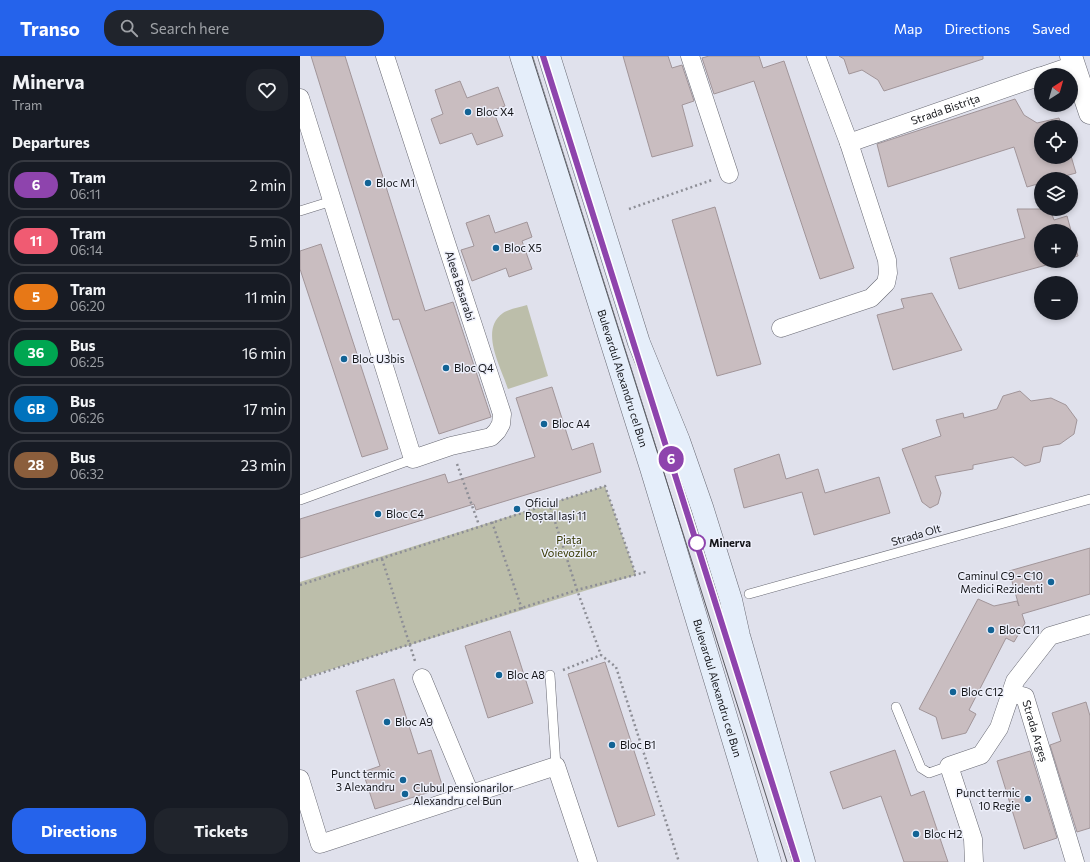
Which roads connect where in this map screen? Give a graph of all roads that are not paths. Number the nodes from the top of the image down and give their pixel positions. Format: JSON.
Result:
{"nodes":[{"id":1,"x":386,"y":56,"type":"edge"},
{"id":2,"x":521,"y":56,"type":"edge"},
{"id":3,"x":549,"y":56,"type":"edge"},
{"id":4,"x":690,"y":56,"type":"edge"},
{"id":5,"x":816,"y":56,"type":"edge"},
{"id":6,"x":1073,"y":60,"type":"edge"},
{"id":7,"x":1058,"y":68,"type":"edge"},
{"id":8,"x":1034,"y":78,"type":"edge"},
{"id":9,"x":300,"y":98,"type":"edge"},
{"id":10,"x":1090,"y":113,"type":"edge"},
{"id":11,"x":849,"y":143,"type":"junction"},
{"id":12,"x":729,"y":174,"type":"road end"},
{"id":13,"x":332,"y":201,"type":"junction"},
{"id":14,"x":300,"y":211,"type":"edge"},
{"id":15,"x":781,"y":328,"type":"dead end"},
{"id":16,"x":413,"y":459,"type":"junction"},
{"id":17,"x":1090,"y":499,"type":"edge"},
{"id":18,"x":300,"y":500,"type":"edge"},
{"id":19,"x":749,"y":594,"type":"dead end"},
{"id":20,"x":1090,"y":624,"type":"edge"},
{"id":21,"x":550,"y":675,"type":"road end"},
{"id":22,"x":422,"y":678,"type":"dead end"},
{"id":23,"x":1011,"y":693,"type":"junction"},
{"id":24,"x":896,"y":707,"type":"dead end"},
{"id":25,"x":556,"y":766,"type":"junction"},
{"id":26,"x":949,"y":766,"type":"junction"},
{"id":27,"x":300,"y":780,"type":"edge"},
{"id":28,"x":470,"y":794,"type":"junction"},
{"id":29,"x":588,"y":862,"type":"edge"},
{"id":30,"x":770,"y":862,"type":"edge"},
{"id":31,"x":804,"y":862,"type":"edge"},
{"id":32,"x":974,"y":862,"type":"edge"},
{"id":33,"x":1075,"y":862,"type":"edge"}],
"edges":[{"from":1,"to":16,"type":"street","name":"Aleea Basarabi"},
{"from":2,"to":30,"type":"main road","name":"Bulevardul Alexandru cel Bun"},
{"from":3,"to":31,"type":"main road"},
{"from":4,"to":12,"type":"street"},
{"from":5,"to":11,"type":"street"},
{"from":6,"to":7,"type":"street"},
{"from":6,"to":10,"type":"street"},
{"from":8,"to":11,"type":"street","name":"Strada Bistrița"},
{"from":9,"to":13,"type":"street"},
{"from":11,"to":15,"type":"street"},
{"from":13,"to":14,"type":"lane"},
{"from":13,"to":16,"type":"street"},
{"from":16,"to":18,"type":"lane","name":"Aleea Basarabi"},
{"from":17,"to":19,"type":"lane","name":"Strada Olt"},
{"from":20,"to":23,"type":"street","name":"Strada Argeș"},
{"from":21,"to":25,"type":"lane"},
{"from":22,"to":28,"type":"street"},
{"from":23,"to":26,"type":"street"},
{"from":23,"to":33,"type":"street","name":"Strada Argeș"},
{"from":24,"to":26,"type":"lane"},
{"from":25,"to":28,"type":"street"},
{"from":25,"to":29,"type":"street"},
{"from":26,"to":32,"type":"street"},
{"from":27,"to":28,"type":"street"}]}
